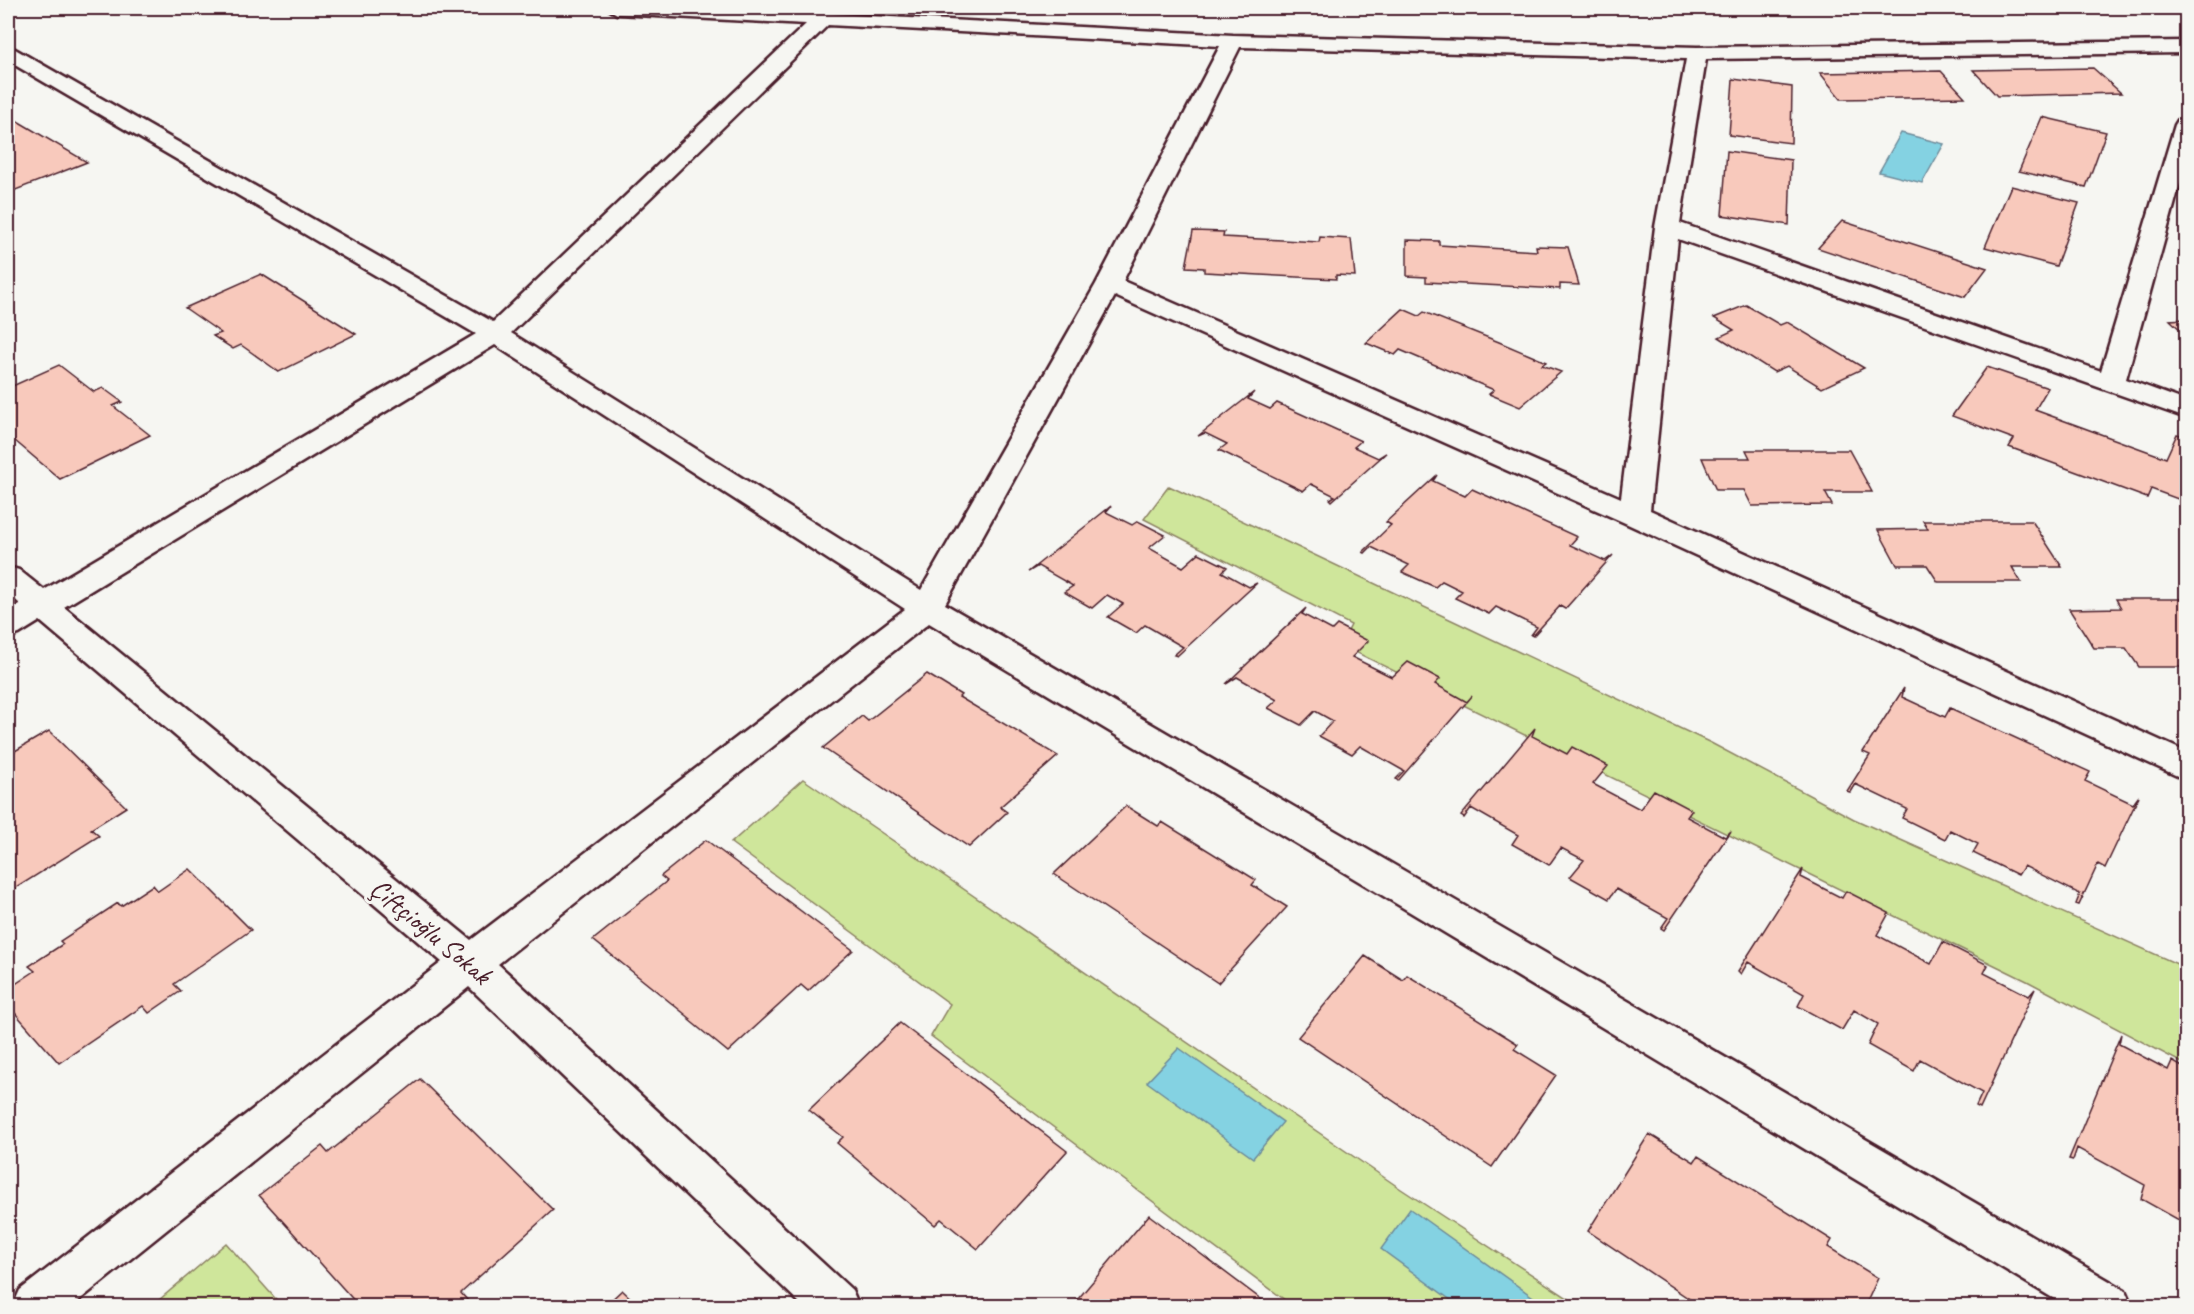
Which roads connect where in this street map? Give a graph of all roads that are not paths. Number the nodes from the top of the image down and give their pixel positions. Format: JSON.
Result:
{"nodes":[{"id":1,"x":617,"y":8,"type":"edge"},
{"id":2,"x":822,"y":20,"type":"junction"},
{"id":3,"x":1233,"y":41,"type":"junction"},
{"id":4,"x":2187,"y":47,"type":"edge"},
{"id":5,"x":8,"y":53,"type":"edge"},
{"id":6,"x":1697,"y":53,"type":"junction"},
{"id":7,"x":2187,"y":124,"type":"edge"},
{"id":8,"x":1667,"y":227,"type":"junction"},
{"id":9,"x":1109,"y":284,"type":"junction"},
{"id":10,"x":495,"y":334,"type":"junction"},
{"id":11,"x":2111,"y":382,"type":"junction"},
{"id":12,"x":2187,"y":410,"type":"edge"},
{"id":13,"x":1634,"y":515,"type":"junction"},
{"id":14,"x":8,"y":577,"type":"edge"},
{"id":15,"x":42,"y":608,"type":"junction"},
{"id":16,"x":927,"y":608,"type":"junction"},
{"id":17,"x":8,"y":626,"type":"edge"},
{"id":18,"x":2187,"y":767,"type":"edge"},
{"id":19,"x":470,"y":963,"type":"junction"},
{"id":20,"x":36,"y":1306,"type":"edge"},
{"id":21,"x":836,"y":1306,"type":"edge"},
{"id":22,"x":2109,"y":1306,"type":"edge"}],
"edges":[{"from":1,"to":2,"type":"street"},
{"from":2,"to":3,"type":"street"},
{"from":2,"to":10,"type":"street"},
{"from":3,"to":6,"type":"street"},
{"from":3,"to":9,"type":"street"},
{"from":4,"to":6,"type":"street"},
{"from":5,"to":10,"type":"street"},
{"from":6,"to":8,"type":"street"},
{"from":7,"to":11,"type":"street"},
{"from":8,"to":11,"type":"street"},
{"from":8,"to":13,"type":"street"},
{"from":9,"to":13,"type":"street"},
{"from":9,"to":16,"type":"street"},
{"from":10,"to":15,"type":"street"},
{"from":10,"to":16,"type":"street"},
{"from":11,"to":12,"type":"street"},
{"from":13,"to":18,"type":"street"},
{"from":14,"to":15,"type":"street","name":"Çiftçioğlu Sokak"},
{"from":15,"to":17,"type":"street"},
{"from":15,"to":19,"type":"street","name":"Çiftçioğlu Sokak"},
{"from":16,"to":19,"type":"street"},
{"from":16,"to":22,"type":"street"},
{"from":19,"to":20,"type":"street"},
{"from":19,"to":21,"type":"street","name":"Çiftçioğlu Sokak"}]}
